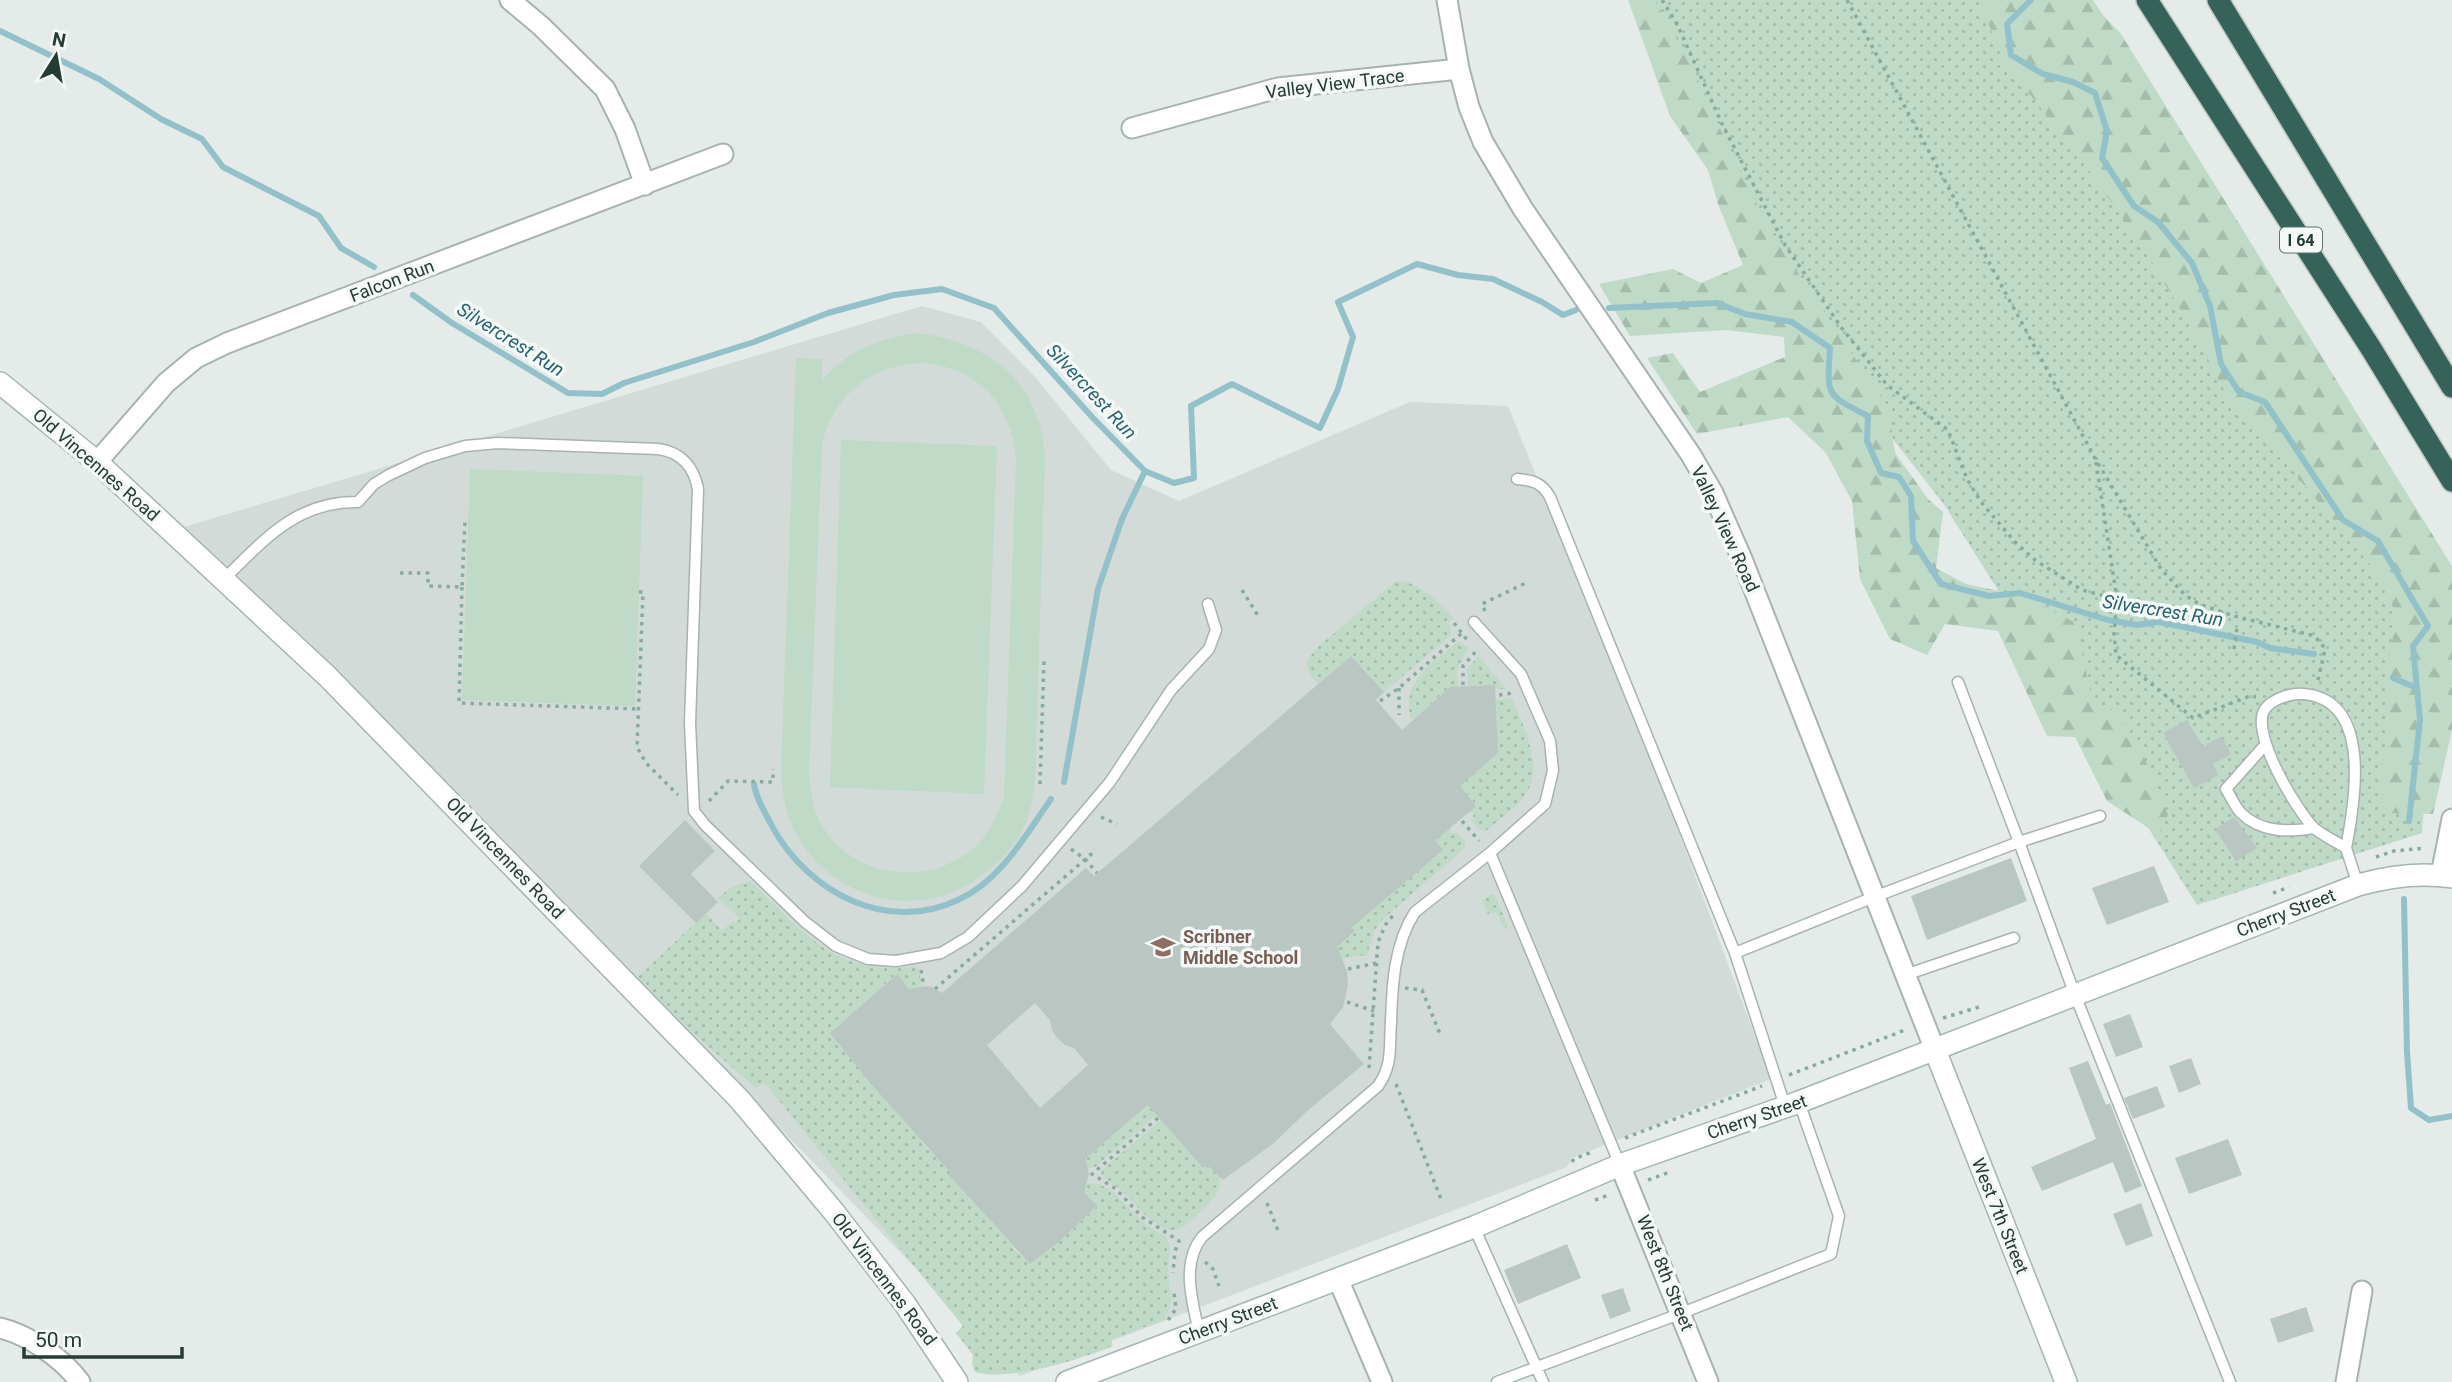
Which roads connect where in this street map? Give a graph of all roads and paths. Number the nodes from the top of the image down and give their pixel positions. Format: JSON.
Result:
{"nodes":[{"id":1,"x":510,"y":0,"type":"edge"},
{"id":2,"x":1447,"y":0,"type":"edge"},
{"id":3,"x":1662,"y":0,"type":"edge"},
{"id":4,"x":1847,"y":0,"type":"edge"},
{"id":5,"x":2147,"y":0,"type":"edge"},
{"id":6,"x":2218,"y":0,"type":"edge"},
{"id":7,"x":1459,"y":69,"type":"junction"},
{"id":8,"x":1132,"y":128,"type":"dead end"},
{"id":9,"x":723,"y":154,"type":"dead end"},
{"id":10,"x":645,"y":185,"type":"junction"},
{"id":11,"x":0,"y":383,"type":"edge"},
{"id":12,"x":2452,"y":387,"type":"edge"},
{"id":13,"x":2096,"y":460,"type":"junction"},
{"id":14,"x":97,"y":463,"type":"junction"},
{"id":15,"x":1517,"y":479,"type":"dead end"},
{"id":16,"x":2452,"y":481,"type":"edge"},
{"id":17,"x":464,"y":521,"type":"dead end"},
{"id":18,"x":400,"y":573,"type":"dead end"},
{"id":19,"x":224,"y":579,"type":"junction"},
{"id":20,"x":1528,"y":582,"type":"dead end"},
{"id":21,"x":462,"y":587,"type":"junction"},
{"id":22,"x":1242,"y":590,"type":"dead end"},
{"id":23,"x":639,"y":592,"type":"dead end"},
{"id":24,"x":2117,"y":598,"type":"junction"},
{"id":25,"x":1208,"y":604,"type":"dead end"},
{"id":26,"x":1482,"y":604,"type":"dead end"},
{"id":27,"x":1260,"y":619,"type":"dead end"},
{"id":28,"x":1474,"y":621,"type":"dead end"},
{"id":29,"x":2237,"y":628,"type":"dead end"},
{"id":30,"x":1461,"y":634,"type":"dead end"},
{"id":31,"x":2234,"y":649,"type":"dead end"},
{"id":32,"x":1477,"y":650,"type":"dead end"},
{"id":33,"x":1044,"y":662,"type":"dead end"},
{"id":34,"x":1958,"y":682,"type":"dead end"},
{"id":35,"x":1463,"y":685,"type":"dead end"},
{"id":36,"x":1399,"y":688,"type":"junction"},
{"id":37,"x":1512,"y":693,"type":"dead end"},
{"id":38,"x":1499,"y":695,"type":"dead end"},
{"id":39,"x":2315,"y":696,"type":"junction"},
{"id":40,"x":1380,"y":701,"type":"dead end"},
{"id":41,"x":2275,"y":701,"type":"junction"},
{"id":42,"x":639,"y":709,"type":"junction"},
{"id":43,"x":1399,"y":715,"type":"dead end"},
{"id":44,"x":2265,"y":745,"type":"junction"},
{"id":45,"x":774,"y":769,"type":"dead end"},
{"id":46,"x":773,"y":777,"type":"junction"},
{"id":47,"x":780,"y":777,"type":"dead end"},
{"id":48,"x":1040,"y":784,"type":"dead end"},
{"id":49,"x":695,"y":814,"type":"junction"},
{"id":50,"x":2100,"y":816,"type":"dead end"},
{"id":51,"x":2452,"y":819,"type":"edge"},
{"id":52,"x":1462,"y":821,"type":"dead end"},
{"id":53,"x":2314,"y":828,"type":"junction"},
{"id":54,"x":1061,"y":841,"type":"junction"},
{"id":55,"x":1479,"y":841,"type":"dead end"},
{"id":56,"x":2019,"y":842,"type":"junction"},
{"id":57,"x":2346,"y":848,"type":"junction"},
{"id":58,"x":1096,"y":850,"type":"dead end"},
{"id":59,"x":1490,"y":853,"type":"junction"},
{"id":60,"x":1085,"y":859,"type":"junction"},
{"id":61,"x":1097,"y":873,"type":"dead end"},
{"id":62,"x":2447,"y":876,"type":"edge"},
{"id":63,"x":2358,"y":885,"type":"junction"},
{"id":64,"x":1874,"y":897,"type":"junction"},
{"id":65,"x":2014,"y":938,"type":"dead end"},
{"id":66,"x":1735,"y":953,"type":"junction"},
{"id":67,"x":1377,"y":963,"type":"dead end"},
{"id":68,"x":1348,"y":969,"type":"dead end"},
{"id":69,"x":1905,"y":975,"type":"junction"},
{"id":70,"x":1375,"y":984,"type":"dead end"},
{"id":71,"x":1393,"y":986,"type":"junction"},
{"id":72,"x":935,"y":989,"type":"dead end"},
{"id":73,"x":2075,"y":995,"type":"junction"},
{"id":74,"x":1347,"y":1002,"type":"dead end"},
{"id":75,"x":1372,"y":1012,"type":"dead end"},
{"id":76,"x":1901,"y":1019,"type":"dead end"},
{"id":77,"x":1440,"y":1034,"type":"dead end"},
{"id":78,"x":1926,"y":1054,"type":"junction"},
{"id":79,"x":1369,"y":1066,"type":"dead end"},
{"id":80,"x":1384,"y":1076,"type":"junction"},
{"id":81,"x":1792,"y":1104,"type":"junction"},
{"id":82,"x":1158,"y":1118,"type":"dead end"},
{"id":83,"x":1620,"y":1165,"type":"junction"},
{"id":84,"x":1260,"y":1187,"type":"junction"},
{"id":85,"x":1441,"y":1199,"type":"dead end"},
{"id":86,"x":1474,"y":1227,"type":"junction"},
{"id":87,"x":1279,"y":1233,"type":"dead end"},
{"id":88,"x":1338,"y":1279,"type":"junction"},
{"id":89,"x":2362,"y":1291,"type":"dead end"},
{"id":90,"x":1682,"y":1313,"type":"junction"},
{"id":91,"x":1159,"y":1326,"type":"dead end"},
{"id":92,"x":0,"y":1328,"type":"edge"},
{"id":93,"x":1199,"y":1332,"type":"junction"},
{"id":94,"x":1537,"y":1367,"type":"junction"},
{"id":95,"x":80,"y":1382,"type":"edge"},
{"id":96,"x":957,"y":1382,"type":"edge"},
{"id":97,"x":1067,"y":1382,"type":"edge"},
{"id":98,"x":1381,"y":1382,"type":"edge"},
{"id":99,"x":1497,"y":1382,"type":"edge"},
{"id":100,"x":1543,"y":1382,"type":"edge"},
{"id":101,"x":1708,"y":1382,"type":"edge"},
{"id":102,"x":2066,"y":1382,"type":"edge"},
{"id":103,"x":2230,"y":1382,"type":"edge"},
{"id":104,"x":2346,"y":1382,"type":"edge"}],
"edges":[{"from":1,"to":10,"type":"street"},
{"from":2,"to":7,"type":"street","name":"Valley View Road"},
{"from":3,"to":24,"type":"path"},
{"from":4,"to":13,"type":"path"},
{"from":5,"to":16,"type":"highway","number":"I 64"},
{"from":6,"to":12,"type":"highway"},
{"from":7,"to":8,"type":"street","name":"Valley View Trace"},
{"from":7,"to":64,"type":"street","name":"Valley View Road"},
{"from":9,"to":10,"type":"street","name":"Falcon Run"},
{"from":10,"to":14,"type":"street","name":"Falcon Run"},
{"from":11,"to":14,"type":"street","name":"Old Vincennes Road"},
{"from":13,"to":24,"type":"path"},
{"from":13,"to":39,"type":"path"},
{"from":14,"to":19,"type":"street","name":"Old Vincennes Road"},
{"from":15,"to":66,"type":"lane"},
{"from":17,"to":21,"type":"path"},
{"from":18,"to":21,"type":"path"},
{"from":19,"to":49,"type":"lane"},
{"from":19,"to":96,"type":"street","name":"Old Vincennes Road"},
{"from":20,"to":26,"type":"path"},
{"from":21,"to":42,"type":"path"},
{"from":22,"to":27,"type":"path"},
{"from":23,"to":42,"type":"path"},
{"from":24,"to":41,"type":"path"},
{"from":25,"to":54,"type":"lane"},
{"from":28,"to":59,"type":"lane"},
{"from":29,"to":31,"type":"path"},
{"from":30,"to":36,"type":"path"},
{"from":32,"to":35,"type":"path"},
{"from":33,"to":48,"type":"path"},
{"from":34,"to":56,"type":"lane"},
{"from":36,"to":40,"type":"path"},
{"from":36,"to":43,"type":"path"},
{"from":37,"to":38,"type":"path"},
{"from":39,"to":41,"type":"lane"},
{"from":39,"to":57,"type":"lane"},
{"from":41,"to":44,"type":"lane"},
{"from":42,"to":49,"type":"path"},
{"from":44,"to":53,"type":"lane"},
{"from":44,"to":53,"type":"lane"},
{"from":45,"to":46,"type":"path"},
{"from":46,"to":47,"type":"path"},
{"from":46,"to":49,"type":"path"},
{"from":49,"to":54,"type":"lane"},
{"from":50,"to":56,"type":"lane"},
{"from":51,"to":62,"type":"street"},
{"from":52,"to":55,"type":"path"},
{"from":53,"to":57,"type":"lane"},
{"from":54,"to":60,"type":"path"},
{"from":56,"to":64,"type":"lane"},
{"from":56,"to":73,"type":"lane"},
{"from":57,"to":63,"type":"lane"},
{"from":58,"to":60,"type":"path"},
{"from":59,"to":71,"type":"lane"},
{"from":59,"to":83,"type":"lane"},
{"from":60,"to":61,"type":"path"},
{"from":60,"to":72,"type":"path"},
{"from":62,"to":63,"type":"street","name":"Cherry Street"},
{"from":63,"to":73,"type":"street","name":"Cherry Street"},
{"from":64,"to":66,"type":"lane"},
{"from":64,"to":69,"type":"street","name":"Valley View Road"},
{"from":65,"to":69,"type":"lane"},
{"from":66,"to":81,"type":"lane"},
{"from":67,"to":68,"type":"path"},
{"from":69,"to":78,"type":"street","name":"Valley View Road"},
{"from":70,"to":71,"type":"path"},
{"from":71,"to":77,"type":"path"},
{"from":71,"to":80,"type":"lane"},
{"from":73,"to":78,"type":"street","name":"Cherry Street"},
{"from":73,"to":103,"type":"lane"},
{"from":74,"to":75,"type":"path"},
{"from":76,"to":78,"type":"path"},
{"from":78,"to":81,"type":"street","name":"Cherry Street"},
{"from":78,"to":102,"type":"street","name":"West 7th Street"},
{"from":79,"to":80,"type":"path"},
{"from":80,"to":84,"type":"lane"},
{"from":80,"to":85,"type":"path"},
{"from":81,"to":83,"type":"street","name":"Cherry Street"},
{"from":81,"to":90,"type":"lane"},
{"from":82,"to":91,"type":"path"},
{"from":83,"to":86,"type":"street","name":"Cherry Street"},
{"from":83,"to":90,"type":"street","name":"West 8th Street"},
{"from":84,"to":87,"type":"path"},
{"from":84,"to":93,"type":"lane"},
{"from":86,"to":88,"type":"street","name":"Cherry Street"},
{"from":86,"to":94,"type":"lane"},
{"from":88,"to":93,"type":"street","name":"Cherry Street"},
{"from":88,"to":98,"type":"street"},
{"from":89,"to":104,"type":"street"},
{"from":90,"to":94,"type":"lane"},
{"from":90,"to":101,"type":"street","name":"West 8th Street"},
{"from":92,"to":95,"type":"street"},
{"from":93,"to":97,"type":"street","name":"Cherry Street"},
{"from":94,"to":99,"type":"lane"},
{"from":94,"to":100,"type":"lane"}]}
